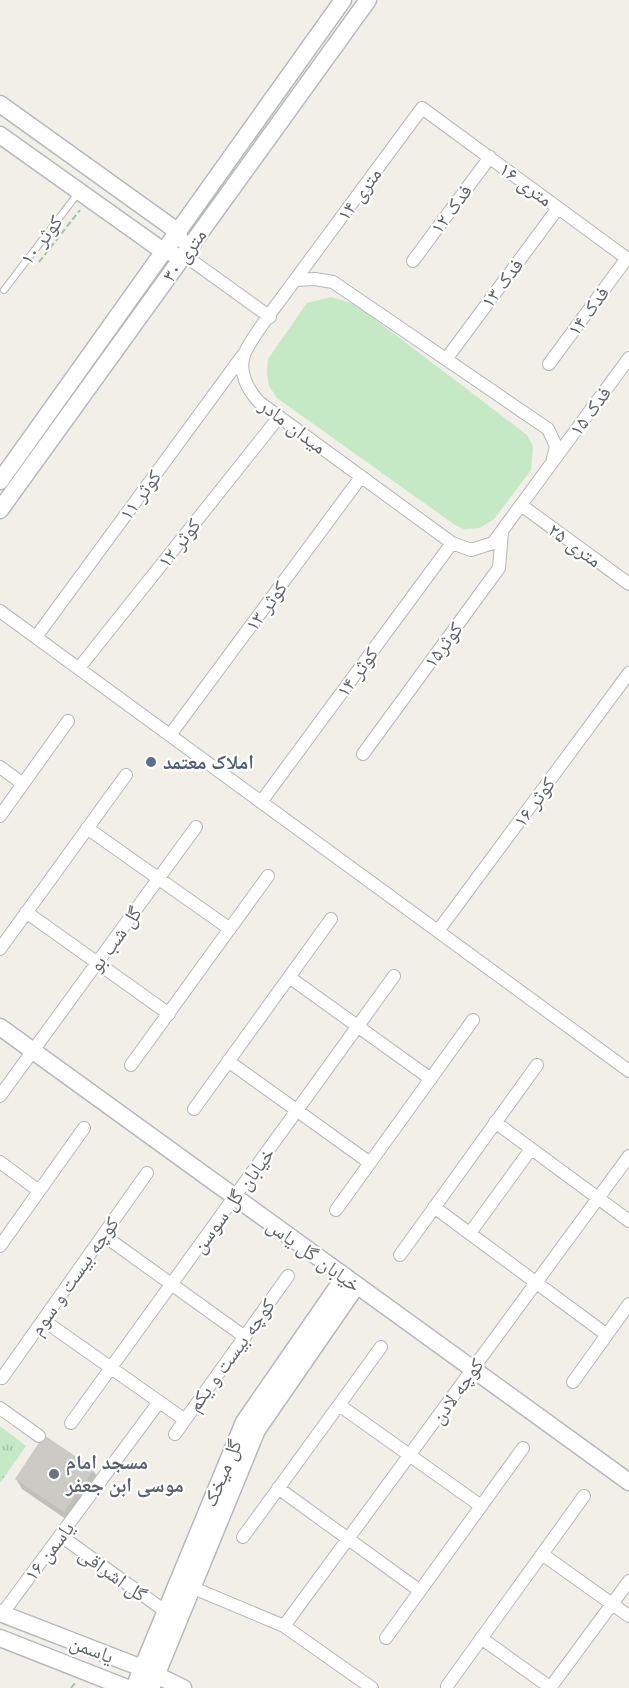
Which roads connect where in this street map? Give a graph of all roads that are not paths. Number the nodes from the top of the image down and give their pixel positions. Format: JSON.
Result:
{"nodes":[{"id":1,"x":342,"y":0,"type":"edge"},
{"id":2,"x":368,"y":0,"type":"edge"},
{"id":3,"x":0,"y":104,"type":"edge"},
{"id":4,"x":422,"y":108,"type":"joint"},
{"id":5,"x":0,"y":135,"type":"edge"},
{"id":6,"x":490,"y":158,"type":"junction"},
{"id":7,"x":84,"y":195,"type":"junction"},
{"id":8,"x":558,"y":208,"type":"junction"},
{"id":9,"x":177,"y":231,"type":"junction"},
{"id":10,"x":163,"y":251,"type":"junction"},
{"id":11,"x":184,"y":255,"type":"junction"},
{"id":12,"x":628,"y":259,"type":"edge"},
{"id":13,"x":413,"y":261,"type":"dead end"},
{"id":14,"x":295,"y":280,"type":"junction"},
{"id":15,"x":4,"y":290,"type":"dead end"},
{"id":16,"x":270,"y":317,"type":"junction"},
{"id":17,"x":244,"y":354,"type":"junction"},
{"id":18,"x":447,"y":358,"type":"junction"},
{"id":19,"x":629,"y":358,"type":"edge"},
{"id":20,"x":549,"y":364,"type":"dead end"},
{"id":21,"x":279,"y":417,"type":"junction"},
{"id":22,"x":552,"y":463,"type":"junction"},
{"id":23,"x":361,"y":477,"type":"junction"},
{"id":24,"x":0,"y":481,"type":"edge"},
{"id":25,"x":521,"y":505,"type":"junction"},
{"id":26,"x":0,"y":510,"type":"edge"},
{"id":27,"x":502,"y":530,"type":"junction"},
{"id":28,"x":452,"y":543,"type":"junction"},
{"id":29,"x":629,"y":584,"type":"edge"},
{"id":30,"x":0,"y":611,"type":"edge"},
{"id":31,"x":36,"y":637,"type":"junction"},
{"id":32,"x":79,"y":668,"type":"junction"},
{"id":33,"x":629,"y":673,"type":"edge"},
{"id":34,"x":68,"y":722,"type":"dead end"},
{"id":35,"x":170,"y":735,"type":"junction"},
{"id":36,"x":363,"y":754,"type":"dead end"},
{"id":37,"x":0,"y":766,"type":"edge"},
{"id":38,"x":126,"y":775,"type":"dead end"},
{"id":39,"x":23,"y":784,"type":"junction"},
{"id":40,"x":261,"y":802,"type":"junction"},
{"id":41,"x":0,"y":816,"type":"edge"},
{"id":42,"x":196,"y":827,"type":"dead end"},
{"id":43,"x":87,"y":828,"type":"junction"},
{"id":44,"x":268,"y":876,"type":"dead end"},
{"id":45,"x":159,"y":879,"type":"junction"},
{"id":46,"x":26,"y":912,"type":"junction"},
{"id":47,"x":331,"y":919,"type":"dead end"},
{"id":48,"x":230,"y":929,"type":"junction"},
{"id":49,"x":438,"y":931,"type":"junction"},
{"id":50,"x":0,"y":949,"type":"edge"},
{"id":51,"x":97,"y":963,"type":"junction"},
{"id":52,"x":394,"y":976,"type":"dead end"},
{"id":53,"x":289,"y":977,"type":"junction"},
{"id":54,"x":169,"y":1014,"type":"junction"},
{"id":55,"x":473,"y":1020,"type":"dead end"},
{"id":56,"x":358,"y":1026,"type":"junction"},
{"id":57,"x":0,"y":1027,"type":"edge"},
{"id":58,"x":33,"y":1051,"type":"junction"},
{"id":59,"x":228,"y":1061,"type":"junction"},
{"id":60,"x":131,"y":1065,"type":"dead end"},
{"id":61,"x":537,"y":1065,"type":"dead end"},
{"id":62,"x":629,"y":1071,"type":"edge"},
{"id":63,"x":431,"y":1079,"type":"junction"},
{"id":64,"x":0,"y":1096,"type":"edge"},
{"id":65,"x":194,"y":1109,"type":"dead end"},
{"id":66,"x":297,"y":1111,"type":"junction"},
{"id":67,"x":495,"y":1122,"type":"junction"},
{"id":68,"x":84,"y":1128,"type":"dead end"},
{"id":69,"x":531,"y":1149,"type":"junction"},
{"id":70,"x":629,"y":1156,"type":"edge"},
{"id":71,"x":0,"y":1162,"type":"edge"},
{"id":72,"x":370,"y":1163,"type":"junction"},
{"id":73,"x":147,"y":1173,"type":"dead end"},
{"id":74,"x":39,"y":1191,"type":"junction"},
{"id":75,"x":235,"y":1197,"type":"junction"},
{"id":76,"x":598,"y":1198,"type":"junction"},
{"id":77,"x":434,"y":1207,"type":"junction"},
{"id":78,"x":336,"y":1210,"type":"dead end"},
{"id":79,"x":629,"y":1221,"type":"edge"},
{"id":80,"x":470,"y":1233,"type":"junction"},
{"id":81,"x":103,"y":1235,"type":"junction"},
{"id":82,"x":0,"y":1246,"type":"edge"},
{"id":83,"x":400,"y":1255,"type":"dead end"},
{"id":84,"x":288,"y":1276,"type":"dead end"},
{"id":85,"x":351,"y":1281,"type":"junction"},
{"id":86,"x":537,"y":1282,"type":"junction"},
{"id":87,"x":172,"y":1284,"type":"junction"},
{"id":88,"x":629,"y":1304,"type":"edge"},
{"id":89,"x":43,"y":1320,"type":"junction"},
{"id":90,"x":607,"y":1335,"type":"junction"},
{"id":91,"x":245,"y":1337,"type":"junction"},
{"id":92,"x":381,"y":1347,"type":"dead end"},
{"id":93,"x":111,"y":1368,"type":"junction"},
{"id":94,"x":473,"y":1369,"type":"junction"},
{"id":95,"x":2,"y":1378,"type":"dead end"},
{"id":96,"x":573,"y":1382,"type":"dead end"},
{"id":97,"x":159,"y":1402,"type":"junction"},
{"id":98,"x":339,"y":1405,"type":"junction"},
{"id":99,"x":0,"y":1408,"type":"edge"},
{"id":100,"x":185,"y":1420,"type":"junction"},
{"id":101,"x":71,"y":1423,"type":"dead end"},
{"id":102,"x":175,"y":1434,"type":"dead end"},
{"id":103,"x":39,"y":1436,"type":"dead end"},
{"id":104,"x":523,"y":1448,"type":"dead end"},
{"id":105,"x":410,"y":1455,"type":"junction"},
{"id":106,"x":629,"y":1482,"type":"edge"},
{"id":107,"x":279,"y":1488,"type":"junction"},
{"id":108,"x":584,"y":1496,"type":"dead end"},
{"id":109,"x":481,"y":1506,"type":"junction"},
{"id":110,"x":60,"y":1536,"type":"junction"},
{"id":111,"x":243,"y":1537,"type":"dead end"},
{"id":112,"x":348,"y":1539,"type":"junction"},
{"id":113,"x":542,"y":1554,"type":"junction"},
{"id":114,"x":629,"y":1581,"type":"edge"},
{"id":115,"x":184,"y":1584,"type":"junction"},
{"id":116,"x":420,"y":1591,"type":"junction"},
{"id":117,"x":612,"y":1604,"type":"junction"},
{"id":118,"x":165,"y":1611,"type":"junction"},
{"id":119,"x":1,"y":1613,"type":"edge"},
{"id":120,"x":629,"y":1616,"type":"edge"},
{"id":121,"x":284,"y":1626,"type":"junction"},
{"id":122,"x":0,"y":1638,"type":"edge"},
{"id":123,"x":386,"y":1638,"type":"dead end"},
{"id":124,"x":481,"y":1638,"type":"junction"},
{"id":125,"x":150,"y":1677,"type":"edge"},
{"id":126,"x":447,"y":1686,"type":"dead end"},
{"id":127,"x":127,"y":1688,"type":"edge"},
{"id":128,"x":134,"y":1688,"type":"edge"},
{"id":129,"x":183,"y":1688,"type":"edge"},
{"id":130,"x":372,"y":1688,"type":"edge"},
{"id":131,"x":550,"y":1688,"type":"edge"}],
"edges":[{"from":1,"to":9,"type":"street","name":"۳۰ متری"},
{"from":2,"to":11,"type":"street","name":"۳۰ متری"},
{"from":3,"to":9,"type":"street"},
{"from":4,"to":6,"type":"street","name":"۱۶ متری"},
{"from":4,"to":14,"type":"street","name":"۱۴ متری"},
{"from":5,"to":7,"type":"street"},
{"from":6,"to":8,"type":"street","name":"۱۶ متری"},
{"from":6,"to":13,"type":"street","name":"فدک ۱۲"},
{"from":7,"to":10,"type":"street"},
{"from":7,"to":15,"type":"lane","name":"کوثر ۱۰"},
{"from":8,"to":12,"type":"street","name":"۱۶ متری"},
{"from":8,"to":18,"type":"street","name":"فدک ۱۳"},
{"from":9,"to":10,"type":"street","name":"۳۰ متری"},
{"from":9,"to":11,"type":"street"},
{"from":10,"to":11,"type":"street"},
{"from":10,"to":24,"type":"street","name":"۳۰ متری"},
{"from":11,"to":16,"type":"street"},
{"from":11,"to":26,"type":"street","name":"۳۰ متری"},
{"from":12,"to":20,"type":"street","name":"فدک ۱۴"},
{"from":14,"to":16,"type":"street"},
{"from":14,"to":18,"type":"street"},
{"from":16,"to":17,"type":"street"},
{"from":17,"to":21,"type":"street","name":"میدان مادر"},
{"from":17,"to":31,"type":"street","name":"کوثر ۱۱"},
{"from":18,"to":22,"type":"street"},
{"from":19,"to":22,"type":"street","name":"فدک ۱۵"},
{"from":21,"to":23,"type":"street","name":"میدان مادر"},
{"from":21,"to":32,"type":"street","name":"کوثر ۱۲"},
{"from":22,"to":25,"type":"street","name":"میدان مادر"},
{"from":23,"to":28,"type":"street","name":"میدان مادر"},
{"from":23,"to":35,"type":"street","name":"کوثر ۱۳"},
{"from":25,"to":27,"type":"street","name":"میدان مادر"},
{"from":25,"to":29,"type":"street","name":"۲۵ متری"},
{"from":27,"to":28,"type":"street","name":"میدان مادر"},
{"from":27,"to":36,"type":"street","name":"کوثر۱۵"},
{"from":28,"to":40,"type":"street","name":"کوثر ۱۴"},
{"from":30,"to":31,"type":"street"},
{"from":31,"to":32,"type":"street"},
{"from":32,"to":35,"type":"street"},
{"from":33,"to":49,"type":"street","name":"کوثر ۱۶"},
{"from":34,"to":39,"type":"street"},
{"from":35,"to":40,"type":"street"},
{"from":37,"to":39,"type":"street"},
{"from":38,"to":43,"type":"street"},
{"from":39,"to":41,"type":"street"},
{"from":40,"to":49,"type":"street"},
{"from":42,"to":45,"type":"street","name":"گل شب بو"},
{"from":43,"to":45,"type":"street"},
{"from":43,"to":46,"type":"street"},
{"from":44,"to":48,"type":"street"},
{"from":45,"to":48,"type":"street"},
{"from":45,"to":51,"type":"street","name":"گل شب بو"},
{"from":46,"to":50,"type":"street"},
{"from":46,"to":51,"type":"street"},
{"from":47,"to":53,"type":"street"},
{"from":48,"to":54,"type":"street"},
{"from":49,"to":62,"type":"street"},
{"from":51,"to":54,"type":"street"},
{"from":51,"to":58,"type":"street","name":"گل شب بو"},
{"from":52,"to":56,"type":"street","name":"خیابان گل سوسن"},
{"from":53,"to":56,"type":"street"},
{"from":53,"to":59,"type":"street"},
{"from":54,"to":60,"type":"street"},
{"from":55,"to":63,"type":"street"},
{"from":56,"to":63,"type":"street"},
{"from":56,"to":66,"type":"street","name":"خیابان گل سوسن"},
{"from":57,"to":58,"type":"street","name":"خیابان گل یاس"},
{"from":58,"to":64,"type":"street","name":"گل شب بو"},
{"from":58,"to":75,"type":"street","name":"خیابان گل یاس"},
{"from":59,"to":65,"type":"street"},
{"from":59,"to":66,"type":"street"},
{"from":61,"to":67,"type":"street"},
{"from":63,"to":72,"type":"street"},
{"from":66,"to":72,"type":"street"},
{"from":66,"to":75,"type":"street","name":"خیابان گل سوسن"},
{"from":67,"to":69,"type":"street"},
{"from":67,"to":77,"type":"street"},
{"from":68,"to":74,"type":"street"},
{"from":69,"to":76,"type":"street"},
{"from":69,"to":80,"type":"street"},
{"from":70,"to":76,"type":"street","name":"کوچه لادن"},
{"from":71,"to":74,"type":"street"},
{"from":72,"to":78,"type":"street"},
{"from":73,"to":81,"type":"street","name":"کوچه بیست و سوم"},
{"from":74,"to":82,"type":"street"},
{"from":75,"to":85,"type":"street","name":"خیابان گل یاس"},
{"from":75,"to":87,"type":"street","name":"خیابان گل سوسن"},
{"from":76,"to":79,"type":"street"},
{"from":76,"to":86,"type":"street","name":"کوچه لادن"},
{"from":77,"to":80,"type":"street"},
{"from":77,"to":83,"type":"street"},
{"from":80,"to":86,"type":"street"},
{"from":81,"to":87,"type":"street"},
{"from":81,"to":89,"type":"street","name":"کوچه بیست و سوم"},
{"from":84,"to":91,"type":"street","name":"کوچه بیست و یکم"},
{"from":85,"to":94,"type":"street","name":"خیابان گل یاس"},
{"from":85,"to":115,"type":"street","name":"گل میخک"},
{"from":86,"to":90,"type":"street"},
{"from":86,"to":94,"type":"street","name":"کوچه لادن"},
{"from":87,"to":91,"type":"street"},
{"from":87,"to":93,"type":"street","name":"خیابان گل سوسن"},
{"from":88,"to":90,"type":"street"},
{"from":89,"to":93,"type":"street"},
{"from":89,"to":95,"type":"street","name":"کوچه بیست و سوم"},
{"from":90,"to":96,"type":"street"},
{"from":91,"to":100,"type":"street","name":"کوچه بیست و یکم"},
{"from":92,"to":98,"type":"street"},
{"from":93,"to":97,"type":"street"},
{"from":93,"to":101,"type":"street","name":"خیابان گل سوسن"},
{"from":94,"to":105,"type":"street","name":"کوچه لادن"},
{"from":94,"to":106,"type":"street","name":"خیابان گل یاس"},
{"from":97,"to":100,"type":"street"},
{"from":97,"to":110,"type":"street","name":"یاسمن ۱۶"},
{"from":98,"to":105,"type":"street"},
{"from":98,"to":107,"type":"street"},
{"from":99,"to":103,"type":"street"},
{"from":100,"to":102,"type":"street","name":"کوچه بیست و یکم"},
{"from":104,"to":109,"type":"street"},
{"from":105,"to":109,"type":"street"},
{"from":105,"to":112,"type":"street","name":"کوچه لادن"},
{"from":107,"to":111,"type":"street"},
{"from":107,"to":112,"type":"street"},
{"from":108,"to":113,"type":"street"},
{"from":109,"to":116,"type":"street"},
{"from":110,"to":118,"type":"street","name":"گل اشراقی"},
{"from":110,"to":119,"type":"street","name":"یاسمن ۱۶"},
{"from":112,"to":116,"type":"street"},
{"from":112,"to":121,"type":"street","name":"کوچه لادن"},
{"from":113,"to":117,"type":"street"},
{"from":113,"to":124,"type":"street"},
{"from":114,"to":117,"type":"street"},
{"from":115,"to":118,"type":"street","name":"گل میخک"},
{"from":115,"to":121,"type":"street"},
{"from":115,"to":125,"type":"street","name":"گل میخک"},
{"from":116,"to":123,"type":"street"},
{"from":117,"to":120,"type":"street"},
{"from":117,"to":131,"type":"street"},
{"from":118,"to":125,"type":"street","name":"گل میخک"},
{"from":119,"to":125,"type":"street","name":"یاسمن"},
{"from":121,"to":130,"type":"street"},
{"from":122,"to":127,"type":"street","name":"یاسمن"},
{"from":124,"to":126,"type":"street"},
{"from":124,"to":131,"type":"street"},
{"from":125,"to":128,"type":"street","name":"گل میخک"},
{"from":125,"to":129,"type":"street","name":"یاسمن"}]}
